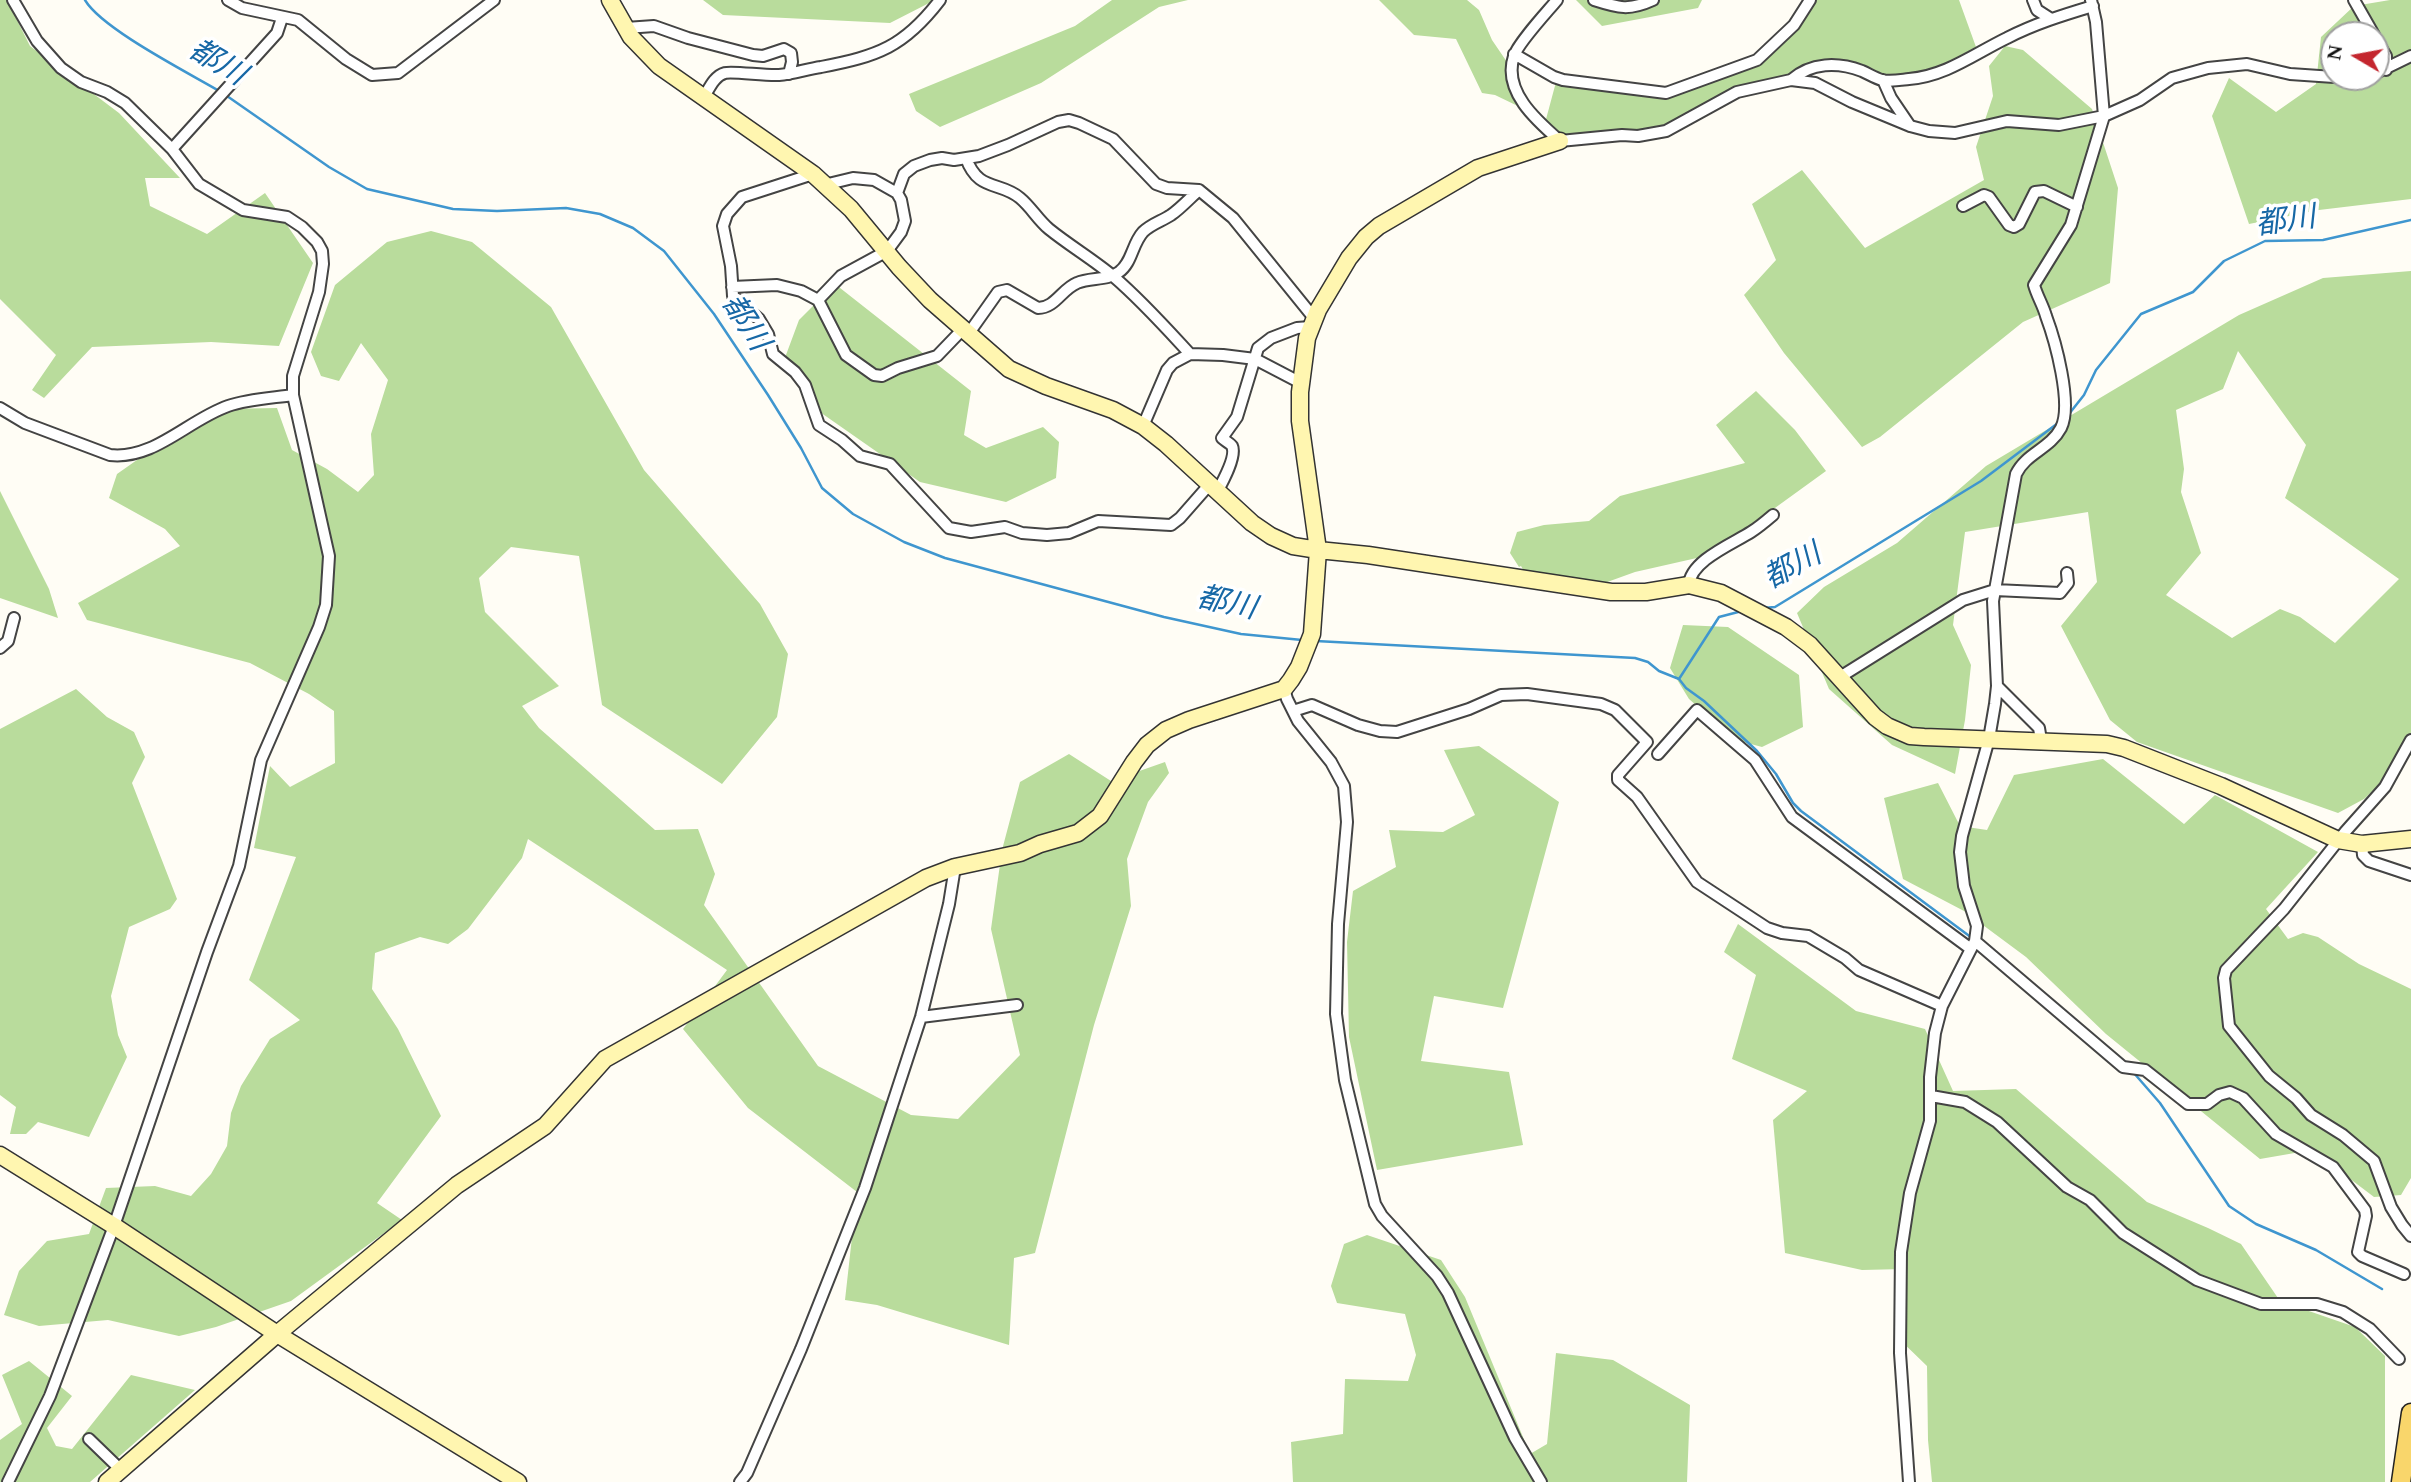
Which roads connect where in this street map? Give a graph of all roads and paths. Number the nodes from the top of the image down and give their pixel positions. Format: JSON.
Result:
{"nodes":[{"id":1,"x":13,"y":0,"type":"edge"},
{"id":2,"x":228,"y":0,"type":"edge"},
{"id":3,"x":494,"y":0,"type":"edge"},
{"id":4,"x":610,"y":0,"type":"edge"},
{"id":5,"x":940,"y":0,"type":"edge"},
{"id":6,"x":1557,"y":0,"type":"edge"},
{"id":7,"x":1594,"y":0,"type":"edge"},
{"id":8,"x":1653,"y":0,"type":"edge"},
{"id":9,"x":1811,"y":0,"type":"edge"},
{"id":10,"x":2033,"y":0,"type":"edge"},
{"id":11,"x":2354,"y":0,"type":"edge"},
{"id":12,"x":2092,"y":3,"type":"edge"},
{"id":13,"x":282,"y":18,"type":"junction"},
{"id":14,"x":2051,"y":19,"type":"junction"},
{"id":15,"x":2366,"y":21,"type":"edge"},
{"id":16,"x":626,"y":28,"type":"junction"},
{"id":17,"x":1514,"y":54,"type":"junction"},
{"id":18,"x":2411,"y":56,"type":"edge"},
{"id":19,"x":2390,"y":67,"type":"edge"},
{"id":20,"x":789,"y":74,"type":"junction"},
{"id":21,"x":2320,"y":76,"type":"edge"},
{"id":22,"x":1791,"y":80,"type":"junction"},
{"id":23,"x":1883,"y":80,"type":"junction"},
{"id":24,"x":704,"y":97,"type":"junction"},
{"id":25,"x":2104,"y":116,"type":"junction"},
{"id":26,"x":1910,"y":126,"type":"junction"},
{"id":27,"x":1560,"y":141,"type":"junction"},
{"id":28,"x":172,"y":149,"type":"junction"},
{"id":29,"x":966,"y":158,"type":"junction"},
{"id":30,"x":819,"y":180,"type":"junction"},
{"id":31,"x":1199,"y":190,"type":"junction"},
{"id":32,"x":897,"y":193,"type":"junction"},
{"id":33,"x":1963,"y":206,"type":"dead end"},
{"id":34,"x":2077,"y":207,"type":"junction"},
{"id":35,"x":887,"y":251,"type":"junction"},
{"id":36,"x":1113,"y":276,"type":"junction"},
{"id":37,"x":732,"y":287,"type":"junction"},
{"id":38,"x":818,"y":300,"type":"junction"},
{"id":39,"x":1312,"y":323,"type":"junction"},
{"id":40,"x":966,"y":331,"type":"junction"},
{"id":41,"x":1190,"y":354,"type":"junction"},
{"id":42,"x":1255,"y":359,"type":"junction"},
{"id":43,"x":1301,"y":383,"type":"junction"},
{"id":44,"x":293,"y":395,"type":"junction"},
{"id":45,"x":0,"y":408,"type":"edge"},
{"id":46,"x":1143,"y":426,"type":"junction"},
{"id":47,"x":1213,"y":489,"type":"junction"},
{"id":48,"x":1773,"y":515,"type":"dead end"},
{"id":49,"x":1318,"y":550,"type":"junction"},
{"id":50,"x":2067,"y":573,"type":"dead end"},
{"id":51,"x":1689,"y":585,"type":"junction"},
{"id":52,"x":1995,"y":590,"type":"junction"},
{"id":53,"x":14,"y":618,"type":"dead end"},
{"id":54,"x":0,"y":648,"type":"edge"},
{"id":55,"x":1840,"y":677,"type":"junction"},
{"id":56,"x":1997,"y":686,"type":"junction"},
{"id":57,"x":1284,"y":689,"type":"junction"},
{"id":58,"x":1293,"y":711,"type":"junction"},
{"id":59,"x":1989,"y":738,"type":"junction"},
{"id":60,"x":2041,"y":740,"type":"junction"},
{"id":61,"x":2411,"y":740,"type":"edge"},
{"id":62,"x":1658,"y":754,"type":"dead end"},
{"id":63,"x":2411,"y":839,"type":"edge"},
{"id":64,"x":2338,"y":841,"type":"junction"},
{"id":65,"x":2362,"y":844,"type":"junction"},
{"id":66,"x":955,"y":867,"type":"junction"},
{"id":67,"x":2411,"y":875,"type":"edge"},
{"id":68,"x":1973,"y":945,"type":"junction"},
{"id":69,"x":1017,"y":1005,"type":"dead end"},
{"id":70,"x":1942,"y":1006,"type":"junction"},
{"id":71,"x":921,"y":1017,"type":"junction"},
{"id":72,"x":1931,"y":1096,"type":"junction"},
{"id":73,"x":0,"y":1155,"type":"edge"},
{"id":74,"x":114,"y":1226,"type":"junction"},
{"id":75,"x":2411,"y":1236,"type":"edge"},
{"id":76,"x":2404,"y":1274,"type":"dead end"},
{"id":77,"x":277,"y":1334,"type":"junction"},
{"id":78,"x":2399,"y":1359,"type":"dead end"},
{"id":79,"x":2411,"y":1412,"type":"edge"},
{"id":80,"x":89,"y":1439,"type":"dead end"},
{"id":81,"x":121,"y":1470,"type":"junction"},
{"id":82,"x":8,"y":1482,"type":"edge"},
{"id":83,"x":107,"y":1482,"type":"edge"},
{"id":84,"x":518,"y":1482,"type":"edge"},
{"id":85,"x":740,"y":1482,"type":"edge"},
{"id":86,"x":1541,"y":1482,"type":"edge"},
{"id":87,"x":1909,"y":1482,"type":"edge"},
{"id":88,"x":2401,"y":1482,"type":"edge"}],
"edges":[{"from":1,"to":28,"type":"street"},
{"from":2,"to":13,"type":"street"},
{"from":3,"to":13,"type":"street"},
{"from":4,"to":16,"type":"street"},
{"from":5,"to":20,"type":"street"},
{"from":6,"to":17,"type":"street"},
{"from":7,"to":8,"type":"street"},
{"from":9,"to":17,"type":"street"},
{"from":10,"to":14,"type":"street"},
{"from":11,"to":15,"type":"street"},
{"from":12,"to":14,"type":"street"},
{"from":12,"to":25,"type":"street"},
{"from":13,"to":28,"type":"street"},
{"from":14,"to":23,"type":"street"},
{"from":16,"to":20,"type":"street"},
{"from":16,"to":24,"type":"street"},
{"from":17,"to":27,"type":"street"},
{"from":18,"to":19,"type":"street"},
{"from":20,"to":24,"type":"street"},
{"from":21,"to":25,"type":"street"},
{"from":22,"to":23,"type":"street"},
{"from":22,"to":26,"type":"street"},
{"from":22,"to":27,"type":"street"},
{"from":23,"to":26,"type":"street"},
{"from":24,"to":30,"type":"street"},
{"from":25,"to":26,"type":"street"},
{"from":25,"to":34,"type":"street"},
{"from":27,"to":39,"type":"street"},
{"from":28,"to":44,"type":"street"},
{"from":29,"to":31,"type":"street"},
{"from":29,"to":32,"type":"street"},
{"from":29,"to":36,"type":"street"},
{"from":30,"to":32,"type":"street"},
{"from":30,"to":35,"type":"street"},
{"from":30,"to":37,"type":"street"},
{"from":31,"to":36,"type":"street"},
{"from":31,"to":39,"type":"street"},
{"from":32,"to":35,"type":"street"},
{"from":33,"to":34,"type":"street"},
{"from":34,"to":52,"type":"street"},
{"from":35,"to":38,"type":"street"},
{"from":35,"to":40,"type":"street"},
{"from":36,"to":40,"type":"street"},
{"from":36,"to":41,"type":"street"},
{"from":37,"to":38,"type":"street"},
{"from":37,"to":47,"type":"street"},
{"from":38,"to":40,"type":"street"},
{"from":39,"to":42,"type":"street"},
{"from":39,"to":43,"type":"street"},
{"from":40,"to":46,"type":"street"},
{"from":41,"to":42,"type":"street"},
{"from":41,"to":46,"type":"street"},
{"from":42,"to":43,"type":"street"},
{"from":42,"to":47,"type":"street"},
{"from":43,"to":49,"type":"street"},
{"from":44,"to":45,"type":"street"},
{"from":44,"to":74,"type":"street"},
{"from":46,"to":47,"type":"street"},
{"from":47,"to":49,"type":"street"},
{"from":48,"to":51,"type":"street"},
{"from":49,"to":51,"type":"street"},
{"from":49,"to":57,"type":"street"},
{"from":50,"to":52,"type":"street"},
{"from":51,"to":55,"type":"street"},
{"from":52,"to":55,"type":"street"},
{"from":52,"to":56,"type":"street"},
{"from":53,"to":54,"type":"street"},
{"from":55,"to":59,"type":"street"},
{"from":56,"to":59,"type":"street"},
{"from":56,"to":60,"type":"street"},
{"from":57,"to":58,"type":"street"},
{"from":57,"to":66,"type":"street"},
{"from":58,"to":70,"type":"street"},
{"from":58,"to":86,"type":"street"},
{"from":59,"to":60,"type":"street"},
{"from":59,"to":68,"type":"street"},
{"from":60,"to":64,"type":"street"},
{"from":61,"to":64,"type":"street"},
{"from":62,"to":68,"type":"street"},
{"from":63,"to":65,"type":"street"},
{"from":64,"to":65,"type":"street"},
{"from":64,"to":75,"type":"street"},
{"from":65,"to":67,"type":"street"},
{"from":66,"to":71,"type":"street"},
{"from":66,"to":77,"type":"street"},
{"from":68,"to":70,"type":"street"},
{"from":68,"to":76,"type":"street"},
{"from":69,"to":71,"type":"street"},
{"from":70,"to":72,"type":"street"},
{"from":71,"to":85,"type":"street"},
{"from":72,"to":78,"type":"street"},
{"from":72,"to":87,"type":"street"},
{"from":73,"to":74,"type":"street"},
{"from":74,"to":77,"type":"street"},
{"from":74,"to":82,"type":"street"},
{"from":77,"to":81,"type":"street"},
{"from":77,"to":84,"type":"street"},
{"from":79,"to":88,"type":"main road"},
{"from":80,"to":81,"type":"street"},
{"from":81,"to":83,"type":"street"}]}
